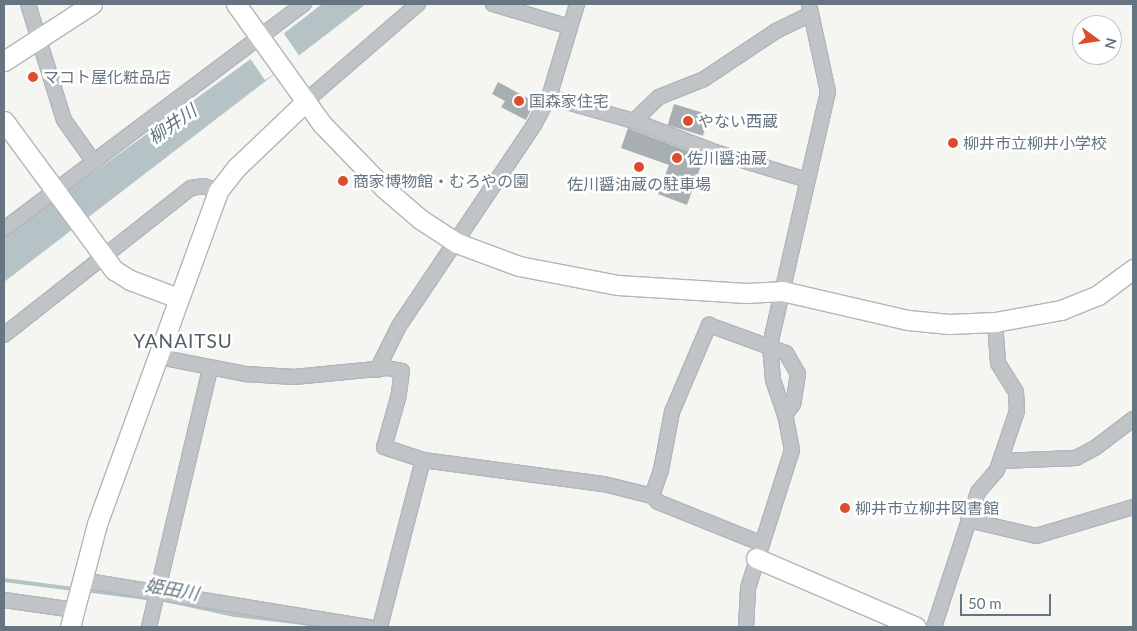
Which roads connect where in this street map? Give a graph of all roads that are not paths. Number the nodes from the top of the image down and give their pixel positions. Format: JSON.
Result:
{"nodes":[{"id":1,"x":28,"y":4,"type":"edge"},
{"id":2,"x":92,"y":4,"type":"edge"},
{"id":3,"x":236,"y":4,"type":"edge"},
{"id":4,"x":304,"y":4,"type":"edge"},
{"id":5,"x":418,"y":4,"type":"edge"},
{"id":6,"x":493,"y":4,"type":"edge"},
{"id":7,"x":577,"y":4,"type":"edge"},
{"id":8,"x":810,"y":9,"type":"edge"},
{"id":9,"x":570,"y":27,"type":"junction"},
{"id":10,"x":38,"y":39,"type":"junction"},
{"id":11,"x":263,"y":40,"type":"junction"},
{"id":12,"x":4,"y":61,"type":"edge"},
{"id":13,"x":549,"y":98,"type":"junction"},
{"id":14,"x":306,"y":101,"type":"junction"},
{"id":15,"x":4,"y":121,"type":"edge"},
{"id":16,"x":634,"y":121,"type":"junction"},
{"id":17,"x":93,"y":161,"type":"junction"},
{"id":18,"x":808,"y":180,"type":"junction"},
{"id":19,"x":218,"y":191,"type":"junction"},
{"id":20,"x":59,"y":194,"type":"junction"},
{"id":21,"x":4,"y":229,"type":"edge"},
{"id":22,"x":457,"y":243,"type":"junction"},
{"id":23,"x":103,"y":257,"type":"junction"},
{"id":24,"x":1133,"y":269,"type":"edge"},
{"id":25,"x":782,"y":292,"type":"junction"},
{"id":26,"x":178,"y":298,"type":"junction"},
{"id":27,"x":995,"y":322,"type":"junction"},
{"id":28,"x":4,"y":334,"type":"edge"},
{"id":29,"x":770,"y":345,"type":"junction"},
{"id":30,"x":159,"y":357,"type":"junction"},
{"id":31,"x":210,"y":368,"type":"junction"},
{"id":32,"x":378,"y":370,"type":"junction"},
{"id":33,"x":785,"y":416,"type":"junction"},
{"id":34,"x":1133,"y":419,"type":"edge"},
{"id":35,"x":423,"y":460,"type":"junction"},
{"id":36,"x":1000,"y":461,"type":"junction"},
{"id":37,"x":652,"y":496,"type":"junction"},
{"id":38,"x":1133,"y":507,"type":"edge"},
{"id":39,"x":968,"y":520,"type":"junction"},
{"id":40,"x":758,"y":550,"type":"junction"},
{"id":41,"x":156,"y":595,"type":"junction"},
{"id":42,"x":76,"y":599,"type":"edge"},
{"id":43,"x":4,"y":600,"type":"edge"},
{"id":44,"x":149,"y":627,"type":"edge"},
{"id":45,"x":369,"y":627,"type":"edge"},
{"id":46,"x":380,"y":627,"type":"edge"},
{"id":47,"x":746,"y":627,"type":"edge"},
{"id":48,"x":916,"y":627,"type":"edge"},
{"id":49,"x":934,"y":627,"type":"edge"}],
"edges":[{"from":1,"to":10,"type":"street"},
{"from":2,"to":10,"type":"street"},
{"from":3,"to":11,"type":"street"},
{"from":4,"to":11,"type":"street"},
{"from":5,"to":14,"type":"street"},
{"from":6,"to":9,"type":"street"},
{"from":7,"to":9,"type":"street"},
{"from":8,"to":16,"type":"street"},
{"from":8,"to":18,"type":"street"},
{"from":9,"to":13,"type":"street"},
{"from":10,"to":12,"type":"street"},
{"from":10,"to":17,"type":"street"},
{"from":11,"to":14,"type":"street"},
{"from":11,"to":17,"type":"street"},
{"from":13,"to":16,"type":"street"},
{"from":13,"to":22,"type":"street"},
{"from":14,"to":19,"type":"street"},
{"from":14,"to":22,"type":"street"},
{"from":15,"to":20,"type":"street"},
{"from":16,"to":18,"type":"street"},
{"from":17,"to":20,"type":"street"},
{"from":18,"to":25,"type":"street"},
{"from":19,"to":23,"type":"street"},
{"from":19,"to":26,"type":"street"},
{"from":20,"to":21,"type":"street"},
{"from":20,"to":23,"type":"street"},
{"from":22,"to":25,"type":"street"},
{"from":22,"to":32,"type":"street"},
{"from":23,"to":26,"type":"street"},
{"from":23,"to":28,"type":"street"},
{"from":24,"to":27,"type":"street"},
{"from":25,"to":27,"type":"street"},
{"from":25,"to":29,"type":"street"},
{"from":26,"to":30,"type":"street"},
{"from":27,"to":36,"type":"street"},
{"from":29,"to":33,"type":"street"},
{"from":29,"to":33,"type":"street"},
{"from":29,"to":37,"type":"street"},
{"from":30,"to":31,"type":"street"},
{"from":30,"to":42,"type":"street"},
{"from":31,"to":32,"type":"street"},
{"from":31,"to":41,"type":"street"},
{"from":32,"to":35,"type":"street"},
{"from":33,"to":40,"type":"street"},
{"from":34,"to":36,"type":"street"},
{"from":35,"to":37,"type":"street"},
{"from":35,"to":46,"type":"street"},
{"from":36,"to":39,"type":"street"},
{"from":37,"to":40,"type":"street"},
{"from":38,"to":39,"type":"street"},
{"from":39,"to":49,"type":"street"},
{"from":40,"to":47,"type":"street"},
{"from":40,"to":48,"type":"street"},
{"from":41,"to":42,"type":"street"},
{"from":41,"to":44,"type":"street"},
{"from":41,"to":45,"type":"street"},
{"from":42,"to":43,"type":"street"}]}
